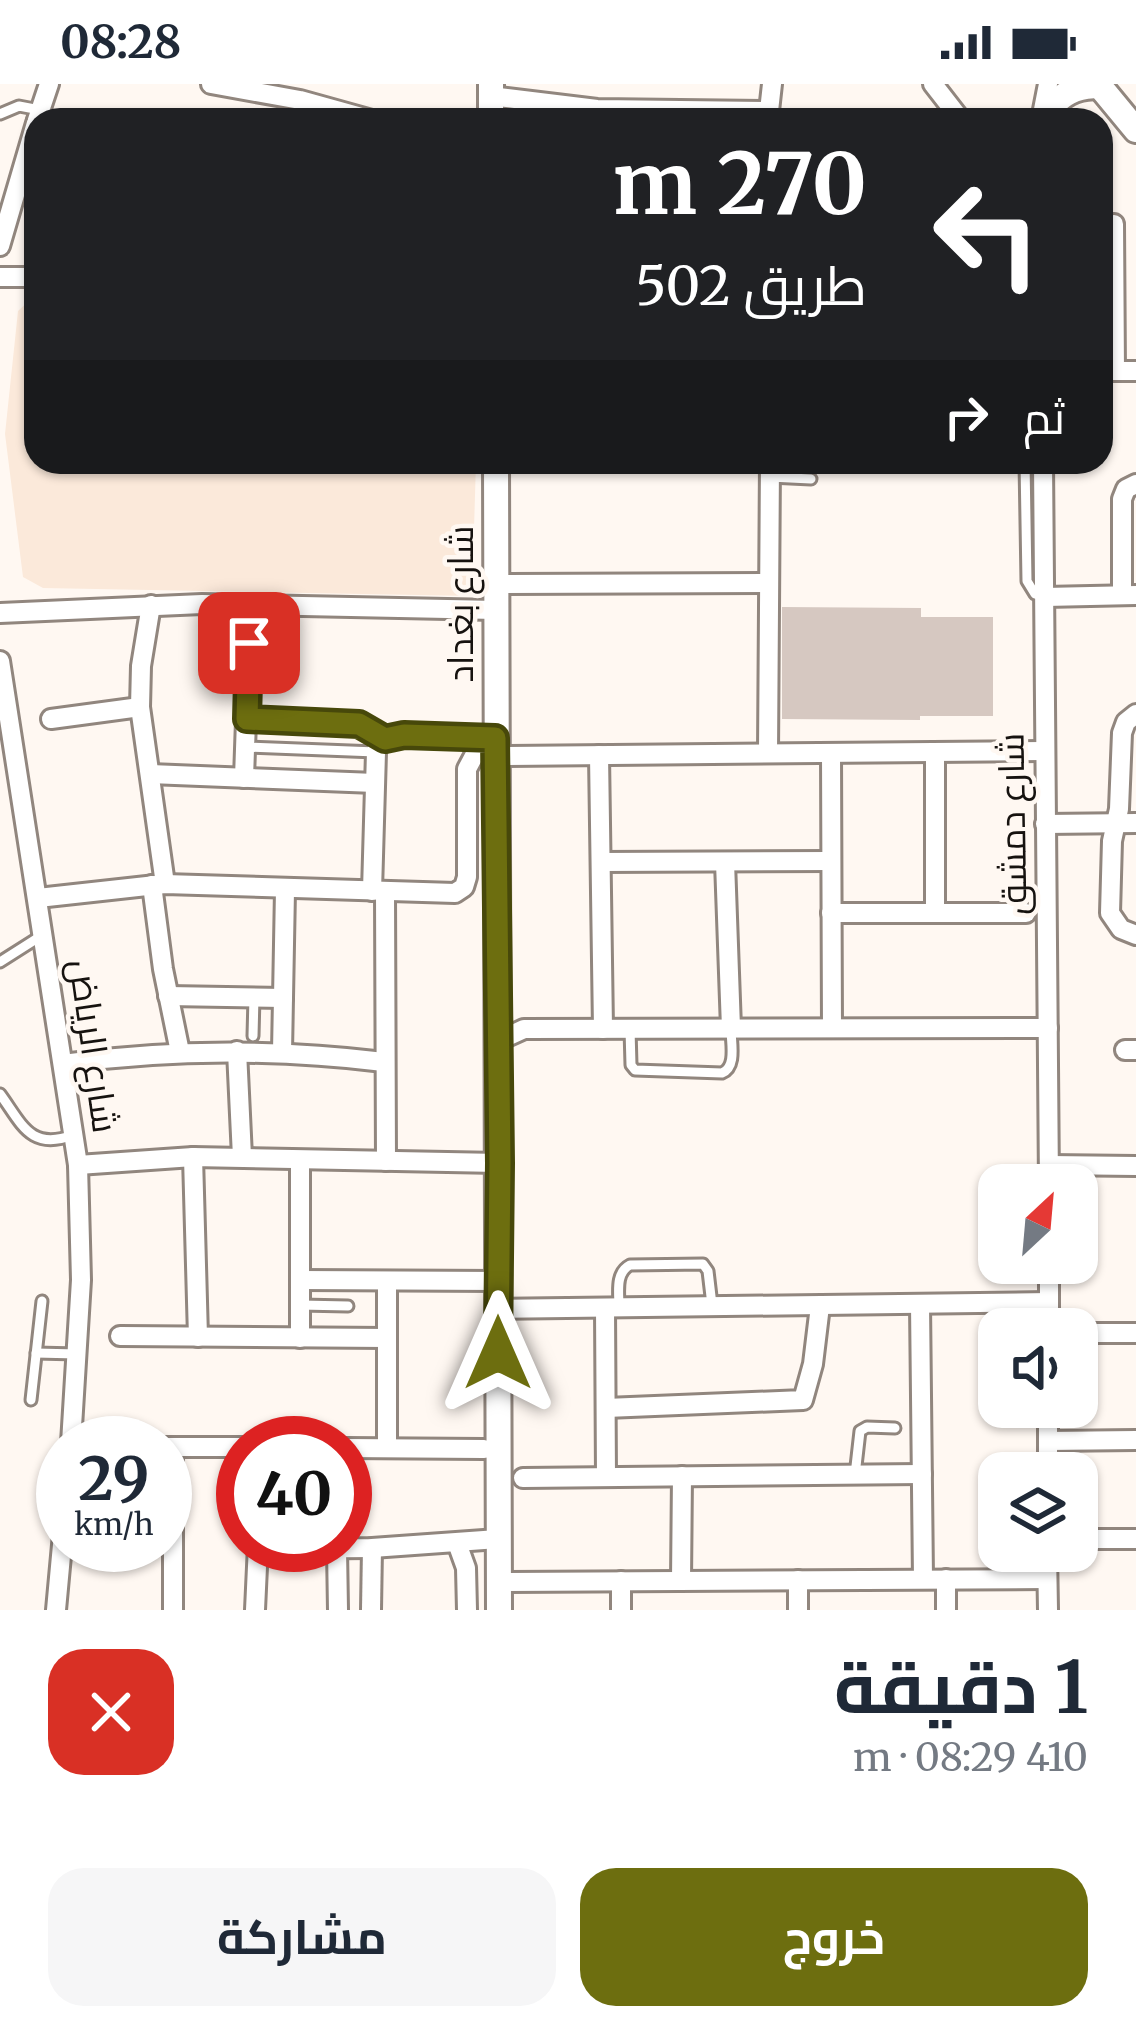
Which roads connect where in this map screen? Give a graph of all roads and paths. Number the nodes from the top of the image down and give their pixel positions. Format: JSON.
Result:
{"nodes":[{"id":1,"x":211,"y":84,"type":"edge"},
{"id":2,"x":933,"y":84,"type":"edge"},
{"id":3,"x":1105,"y":85,"type":"edge"},
{"id":4,"x":490,"y":100,"type":"edge"},
{"id":5,"x":1051,"y":102,"type":"edge"},
{"id":6,"x":329,"y":108,"type":"edge"},
{"id":7,"x":529,"y":108,"type":"edge"},
{"id":8,"x":952,"y":108,"type":"edge"},
{"id":9,"x":1136,"y":108,"type":"edge"},
{"id":10,"x":1136,"y":130,"type":"edge"},
{"id":11,"x":24,"y":166,"type":"edge"},
{"id":12,"x":1114,"y":224,"type":"dead end"},
{"id":13,"x":0,"y":247,"type":"edge"},
{"id":14,"x":1114,"y":258,"type":"junction"},
{"id":15,"x":1136,"y":258,"type":"edge"},
{"id":16,"x":1113,"y":277,"type":"edge"},
{"id":17,"x":496,"y":474,"type":"edge"},
{"id":18,"x":770,"y":474,"type":"edge"},
{"id":19,"x":789,"y":474,"type":"edge"},
{"id":20,"x":1025,"y":474,"type":"edge"},
{"id":21,"x":1043,"y":474,"type":"edge"},
{"id":22,"x":812,"y":479,"type":"dead end"},
{"id":23,"x":1136,"y":484,"type":"edge"},
{"id":24,"x":769,"y":583,"type":"junction"},
{"id":25,"x":496,"y":584,"type":"junction"},
{"id":26,"x":1129,"y":595,"type":"edge"},
{"id":27,"x":1045,"y":597,"type":"junction"},
{"id":28,"x":151,"y":604,"type":"junction"},
{"id":29,"x":250,"y":605,"type":"junction"},
{"id":30,"x":496,"y":610,"type":"junction"},
{"id":31,"x":0,"y":613,"type":"edge"},
{"id":32,"x":0,"y":661,"type":"edge"},
{"id":33,"x":140,"y":707,"type":"junction"},
{"id":34,"x":1136,"y":714,"type":"edge"},
{"id":35,"x":51,"y":719,"type":"dead end"},
{"id":36,"x":247,"y":719,"type":"junction"},
{"id":37,"x":494,"y":744,"type":"junction"},
{"id":38,"x":378,"y":745,"type":"junction"},
{"id":39,"x":245,"y":746,"type":"junction"},
{"id":40,"x":1043,"y":751,"type":"junction"},
{"id":41,"x":935,"y":752,"type":"junction"},
{"id":42,"x":767,"y":753,"type":"junction"},
{"id":43,"x":831,"y":753,"type":"junction"},
{"id":44,"x":599,"y":755,"type":"junction"},
{"id":45,"x":150,"y":774,"type":"junction"},
{"id":46,"x":244,"y":778,"type":"junction"},
{"id":47,"x":375,"y":783,"type":"junction"},
{"id":48,"x":1126,"y":823,"type":"edge"},
{"id":49,"x":1045,"y":824,"type":"junction"},
{"id":50,"x":601,"y":862,"type":"junction"},
{"id":51,"x":725,"y":862,"type":"junction"},
{"id":52,"x":831,"y":862,"type":"junction"},
{"id":53,"x":159,"y":885,"type":"junction"},
{"id":54,"x":285,"y":890,"type":"junction"},
{"id":55,"x":378,"y":892,"type":"junction"},
{"id":56,"x":38,"y":898,"type":"junction"},
{"id":57,"x":831,"y":913,"type":"junction"},
{"id":58,"x":935,"y":913,"type":"junction"},
{"id":59,"x":1026,"y":913,"type":"dead end"},
{"id":60,"x":44,"y":934,"type":"junction"},
{"id":61,"x":1136,"y":934,"type":"edge"},
{"id":62,"x":0,"y":962,"type":"edge"},
{"id":63,"x":168,"y":997,"type":"junction"},
{"id":64,"x":254,"y":998,"type":"junction"},
{"id":65,"x":283,"y":998,"type":"junction"},
{"id":66,"x":498,"y":1014,"type":"junction"},
{"id":67,"x":731,"y":1028,"type":"junction"},
{"id":68,"x":832,"y":1028,"type":"junction"},
{"id":69,"x":1048,"y":1028,"type":"junction"},
{"id":70,"x":524,"y":1029,"type":"junction"},
{"id":71,"x":603,"y":1029,"type":"junction"},
{"id":72,"x":631,"y":1029,"type":"junction"},
{"id":73,"x":253,"y":1036,"type":"dead end"},
{"id":74,"x":498,"y":1041,"type":"junction"},
{"id":75,"x":237,"y":1051,"type":"junction"},
{"id":76,"x":180,"y":1052,"type":"junction"},
{"id":77,"x":282,"y":1052,"type":"junction"},
{"id":78,"x":384,"y":1062,"type":"junction"},
{"id":79,"x":63,"y":1064,"type":"junction"},
{"id":80,"x":0,"y":1094,"type":"edge"},
{"id":81,"x":73,"y":1135,"type":"junction"},
{"id":82,"x":193,"y":1157,"type":"junction"},
{"id":83,"x":242,"y":1157,"type":"junction"},
{"id":84,"x":300,"y":1160,"type":"junction"},
{"id":85,"x":386,"y":1161,"type":"junction"},
{"id":86,"x":500,"y":1163,"type":"junction"},
{"id":87,"x":1049,"y":1164,"type":"edge"},
{"id":88,"x":78,"y":1165,"type":"junction"},
{"id":89,"x":1136,"y":1166,"type":"edge"},
{"id":90,"x":1098,"y":1170,"type":"edge"},
{"id":91,"x":300,"y":1280,"type":"junction"},
{"id":92,"x":387,"y":1281,"type":"junction"},
{"id":93,"x":498,"y":1282,"type":"junction"},
{"id":94,"x":1049,"y":1284,"type":"edge"},
{"id":95,"x":42,"y":1300,"type":"dead end"},
{"id":96,"x":1049,"y":1302,"type":"junction"},
{"id":97,"x":920,"y":1304,"type":"junction"},
{"id":98,"x":300,"y":1305,"type":"junction"},
{"id":99,"x":347,"y":1306,"type":"dead end"},
{"id":100,"x":712,"y":1306,"type":"junction"},
{"id":101,"x":820,"y":1306,"type":"junction"},
{"id":102,"x":612,"y":1308,"type":"junction"},
{"id":103,"x":1049,"y":1308,"type":"edge"},
{"id":104,"x":498,"y":1309,"type":"junction"},
{"id":105,"x":1098,"y":1333,"type":"edge"},
{"id":106,"x":1136,"y":1333,"type":"edge"},
{"id":107,"x":120,"y":1336,"type":"dead end"},
{"id":108,"x":198,"y":1337,"type":"junction"},
{"id":109,"x":300,"y":1338,"type":"junction"},
{"id":110,"x":387,"y":1338,"type":"junction"},
{"id":111,"x":36,"y":1353,"type":"junction"},
{"id":112,"x":77,"y":1354,"type":"junction"},
{"id":113,"x":31,"y":1400,"type":"dead end"},
{"id":114,"x":606,"y":1408,"type":"junction"},
{"id":115,"x":73,"y":1416,"type":"edge"},
{"id":116,"x":895,"y":1428,"type":"dead end"},
{"id":117,"x":1048,"y":1428,"type":"edge"},
{"id":118,"x":1136,"y":1440,"type":"edge"},
{"id":119,"x":1048,"y":1441,"type":"junction"},
{"id":120,"x":372,"y":1448,"type":"edge"},
{"id":121,"x":387,"y":1448,"type":"junction"},
{"id":122,"x":484,"y":1449,"type":"dead end"},
{"id":123,"x":1048,"y":1452,"type":"edge"},
{"id":124,"x":922,"y":1474,"type":"junction"},
{"id":125,"x":855,"y":1475,"type":"junction"},
{"id":126,"x":682,"y":1476,"type":"junction"},
{"id":127,"x":606,"y":1477,"type":"junction"},
{"id":128,"x":523,"y":1478,"type":"dead end"},
{"id":129,"x":498,"y":1539,"type":"junction"},
{"id":130,"x":1098,"y":1539,"type":"edge"},
{"id":131,"x":1136,"y":1539,"type":"edge"},
{"id":132,"x":457,"y":1543,"type":"junction"},
{"id":133,"x":372,"y":1548,"type":"edge"},
{"id":134,"x":60,"y":1572,"type":"edge"},
{"id":135,"x":171,"y":1572,"type":"edge"},
{"id":136,"x":257,"y":1572,"type":"edge"},
{"id":137,"x":337,"y":1572,"type":"edge"},
{"id":138,"x":371,"y":1572,"type":"edge"},
{"id":139,"x":1047,"y":1572,"type":"edge"},
{"id":140,"x":923,"y":1579,"type":"junction"},
{"id":141,"x":1047,"y":1579,"type":"junction"},
{"id":142,"x":798,"y":1580,"type":"junction"},
{"id":143,"x":946,"y":1580,"type":"junction"},
{"id":144,"x":621,"y":1581,"type":"junction"},
{"id":145,"x":681,"y":1581,"type":"junction"},
{"id":146,"x":499,"y":1582,"type":"junction"},
{"id":147,"x":56,"y":1610,"type":"edge"},
{"id":148,"x":172,"y":1610,"type":"edge"},
{"id":149,"x":255,"y":1610,"type":"edge"},
{"id":150,"x":338,"y":1610,"type":"edge"},
{"id":151,"x":370,"y":1610,"type":"edge"},
{"id":152,"x":467,"y":1610,"type":"edge"},
{"id":153,"x":499,"y":1610,"type":"edge"},
{"id":154,"x":621,"y":1610,"type":"edge"},
{"id":155,"x":798,"y":1610,"type":"edge"},
{"id":156,"x":946,"y":1610,"type":"edge"},
{"id":157,"x":1048,"y":1610,"type":"edge"}],
"edges":[{"from":1,"to":6,"type":"street"},
{"from":2,"to":8,"type":"street"},
{"from":3,"to":5,"type":"street"},
{"from":3,"to":9,"type":"street"},
{"from":3,"to":10,"type":"street"},
{"from":4,"to":7,"type":"street"},
{"from":11,"to":13,"type":"street"},
{"from":12,"to":14,"type":"street"},
{"from":14,"to":15,"type":"street"},
{"from":14,"to":16,"type":"street"},
{"from":17,"to":25,"type":"street","name":"شارع بغداد"},
{"from":18,"to":24,"type":"street"},
{"from":19,"to":22,"type":"lane"},
{"from":20,"to":27,"type":"lane"},
{"from":21,"to":27,"type":"street","name":"شارع دمشق"},
{"from":23,"to":26,"type":"street"},
{"from":24,"to":25,"type":"street"},
{"from":24,"to":42,"type":"street"},
{"from":25,"to":30,"type":"street","name":"شارع بغداد"},
{"from":26,"to":27,"type":"street"},
{"from":27,"to":40,"type":"street","name":"شارع دمشق"},
{"from":28,"to":29,"type":"street"},
{"from":28,"to":31,"type":"street"},
{"from":28,"to":33,"type":"street"},
{"from":29,"to":30,"type":"street"},
{"from":29,"to":36,"type":"street"},
{"from":30,"to":37,"type":"street","name":"شارع بغداد"},
{"from":32,"to":56,"type":"street","name":"شارع الرياض"},
{"from":33,"to":35,"type":"street"},
{"from":33,"to":45,"type":"street"},
{"from":34,"to":48,"type":"street"},
{"from":36,"to":38,"type":"street"},
{"from":36,"to":39,"type":"street"},
{"from":37,"to":38,"type":"street"},
{"from":37,"to":44,"type":"street"},
{"from":37,"to":55,"type":"street"},
{"from":37,"to":66,"type":"street","name":"شارع بغداد"},
{"from":38,"to":39,"type":"lane"},
{"from":38,"to":47,"type":"street"},
{"from":39,"to":46,"type":"street"},
{"from":40,"to":41,"type":"street"},
{"from":40,"to":49,"type":"street","name":"شارع دمشق"},
{"from":41,"to":43,"type":"street"},
{"from":41,"to":58,"type":"street"},
{"from":42,"to":43,"type":"street"},
{"from":42,"to":44,"type":"street"},
{"from":43,"to":52,"type":"street"},
{"from":44,"to":50,"type":"street"},
{"from":45,"to":46,"type":"street"},
{"from":45,"to":53,"type":"street"},
{"from":46,"to":47,"type":"street"},
{"from":47,"to":55,"type":"street"},
{"from":48,"to":49,"type":"street"},
{"from":48,"to":61,"type":"street"},
{"from":49,"to":69,"type":"street","name":"شارع دمشق"},
{"from":50,"to":51,"type":"street"},
{"from":50,"to":71,"type":"street"},
{"from":51,"to":52,"type":"street"},
{"from":51,"to":67,"type":"street"},
{"from":52,"to":57,"type":"street"},
{"from":53,"to":54,"type":"street"},
{"from":53,"to":56,"type":"street"},
{"from":53,"to":63,"type":"street"},
{"from":54,"to":55,"type":"street"},
{"from":54,"to":65,"type":"street"},
{"from":55,"to":78,"type":"street"},
{"from":56,"to":60,"type":"street","name":"شارع الرياض"},
{"from":57,"to":58,"type":"street"},
{"from":57,"to":68,"type":"street"},
{"from":58,"to":59,"type":"street"},
{"from":60,"to":62,"type":"lane"},
{"from":60,"to":79,"type":"street","name":"شارع الرياض"},
{"from":63,"to":64,"type":"street"},
{"from":63,"to":76,"type":"street"},
{"from":64,"to":65,"type":"street"},
{"from":64,"to":73,"type":"lane"},
{"from":65,"to":77,"type":"street"},
{"from":66,"to":70,"type":"street"},
{"from":66,"to":74,"type":"street","name":"شارع بغداد"},
{"from":67,"to":68,"type":"street"},
{"from":67,"to":72,"type":"street"},
{"from":67,"to":72,"type":"lane"},
{"from":68,"to":69,"type":"street"},
{"from":69,"to":87,"type":"street","name":"شارع دمشق"},
{"from":70,"to":71,"type":"street"},
{"from":70,"to":74,"type":"street"},
{"from":71,"to":72,"type":"street"},
{"from":74,"to":86,"type":"street","name":"شارع بغداد"},
{"from":75,"to":76,"type":"street"},
{"from":75,"to":77,"type":"street"},
{"from":75,"to":83,"type":"street"},
{"from":76,"to":79,"type":"street"},
{"from":77,"to":78,"type":"street"},
{"from":78,"to":85,"type":"street"},
{"from":79,"to":81,"type":"street","name":"شارع الرياض"},
{"from":80,"to":81,"type":"lane"},
{"from":81,"to":88,"type":"street","name":"شارع الرياض"},
{"from":82,"to":83,"type":"street"},
{"from":82,"to":88,"type":"street"},
{"from":82,"to":108,"type":"street"},
{"from":83,"to":84,"type":"street"},
{"from":84,"to":85,"type":"street"},
{"from":84,"to":91,"type":"street"},
{"from":85,"to":86,"type":"street"},
{"from":86,"to":93,"type":"street","name":"شارع بغداد"},
{"from":88,"to":112,"type":"street","name":"شارع الرياض"},
{"from":89,"to":90,"type":"street"},
{"from":91,"to":92,"type":"street"},
{"from":91,"to":98,"type":"street"},
{"from":92,"to":93,"type":"street"},
{"from":92,"to":110,"type":"street"},
{"from":93,"to":104,"type":"street","name":"شارع بغداد"},
{"from":94,"to":96,"type":"street"},
{"from":95,"to":111,"type":"lane"},
{"from":96,"to":97,"type":"street"},
{"from":96,"to":103,"type":"street"},
{"from":97,"to":101,"type":"street"},
{"from":97,"to":124,"type":"street"},
{"from":98,"to":99,"type":"lane"},
{"from":98,"to":109,"type":"street"},
{"from":100,"to":101,"type":"street"},
{"from":100,"to":102,"type":"street"},
{"from":100,"to":102,"type":"lane"},
{"from":101,"to":114,"type":"street"},
{"from":102,"to":104,"type":"street"},
{"from":102,"to":114,"type":"street"},
{"from":104,"to":129,"type":"street","name":"شارع بغداد"},
{"from":105,"to":106,"type":"street"},
{"from":107,"to":108,"type":"street"},
{"from":108,"to":109,"type":"street"},
{"from":109,"to":110,"type":"street"},
{"from":110,"to":121,"type":"street"},
{"from":111,"to":112,"type":"lane"},
{"from":111,"to":113,"type":"lane"},
{"from":112,"to":115,"type":"street","name":"شارع الرياض"},
{"from":114,"to":127,"type":"street"},
{"from":116,"to":125,"type":"lane"},
{"from":117,"to":119,"type":"street"},
{"from":118,"to":119,"type":"street"},
{"from":119,"to":123,"type":"street"},
{"from":120,"to":121,"type":"street"},
{"from":121,"to":122,"type":"street"},
{"from":124,"to":125,"type":"street"},
{"from":124,"to":140,"type":"street"},
{"from":125,"to":126,"type":"street"},
{"from":126,"to":127,"type":"street"},
{"from":126,"to":145,"type":"street"},
{"from":127,"to":128,"type":"street"},
{"from":129,"to":132,"type":"street"},
{"from":129,"to":146,"type":"street","name":"شارع بغداد"},
{"from":130,"to":131,"type":"street"},
{"from":132,"to":133,"type":"street"},
{"from":132,"to":152,"type":"street"},
{"from":134,"to":147,"type":"street"},
{"from":135,"to":148,"type":"street"},
{"from":136,"to":149,"type":"street"},
{"from":137,"to":150,"type":"street"},
{"from":138,"to":151,"type":"street"},
{"from":139,"to":141,"type":"street"},
{"from":140,"to":142,"type":"street"},
{"from":140,"to":143,"type":"street"},
{"from":141,"to":143,"type":"street"},
{"from":141,"to":157,"type":"street"},
{"from":142,"to":145,"type":"street"},
{"from":142,"to":155,"type":"street"},
{"from":143,"to":156,"type":"street"},
{"from":144,"to":145,"type":"street"},
{"from":144,"to":146,"type":"street"},
{"from":144,"to":154,"type":"street"},
{"from":146,"to":153,"type":"street","name":"شارع بغداد"}]}
